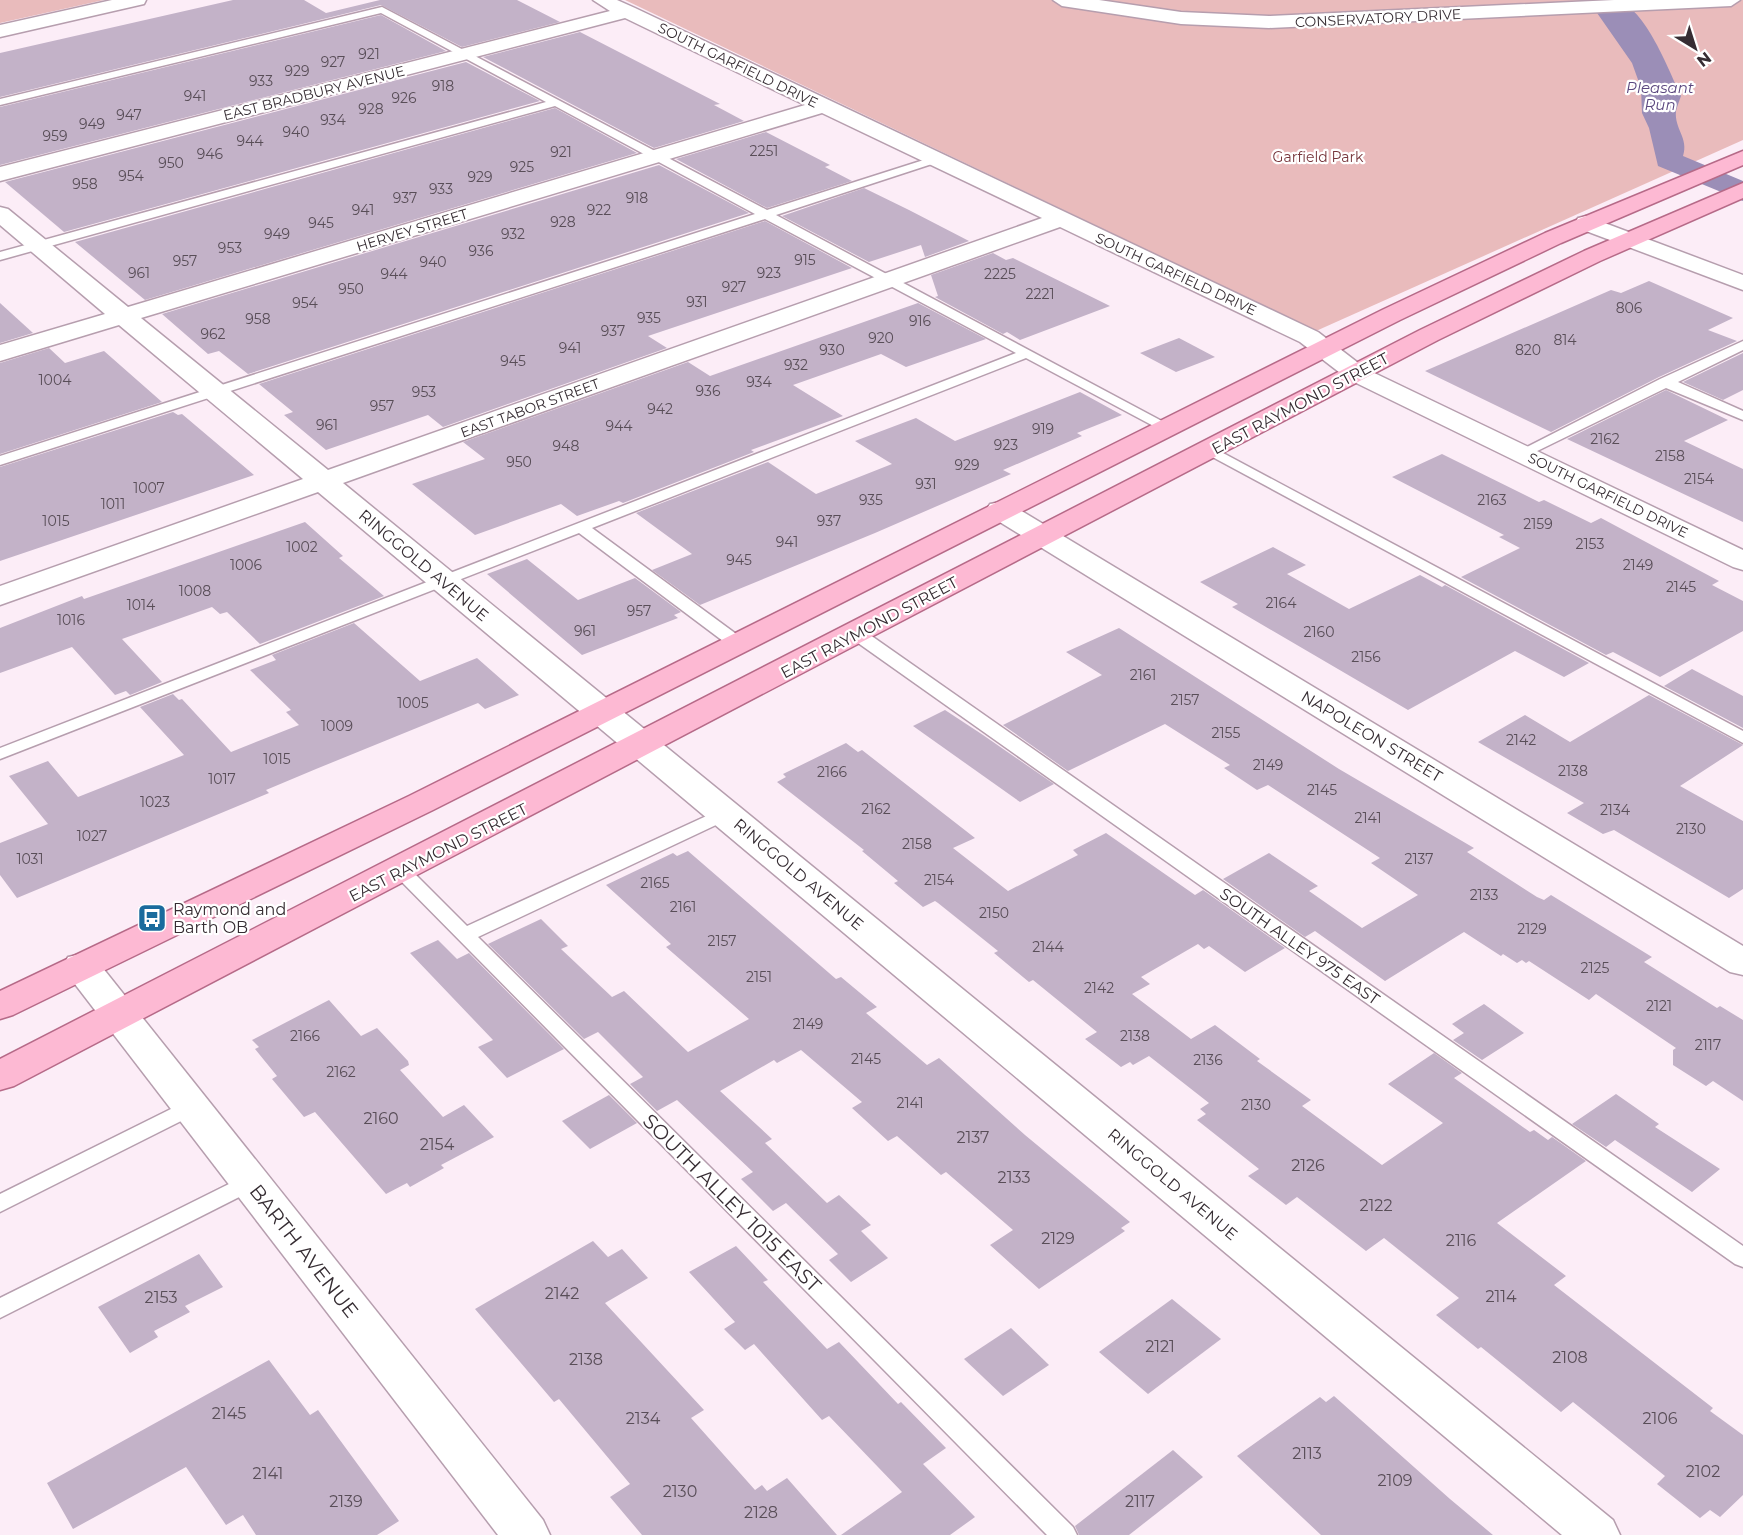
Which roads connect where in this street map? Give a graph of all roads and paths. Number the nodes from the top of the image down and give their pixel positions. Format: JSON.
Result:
{"nodes":[{"id":1,"x":137,"y":0,"type":"edge"},
{"id":2,"x":602,"y":0,"type":"edge"},
{"id":3,"x":1062,"y":0,"type":"edge"},
{"id":4,"x":1731,"y":0,"type":"edge"},
{"id":5,"x":628,"y":12,"type":"junction"},
{"id":6,"x":0,"y":32,"type":"edge"},
{"id":7,"x":467,"y":54,"type":"junction"},
{"id":8,"x":0,"y":102,"type":"edge"},
{"id":9,"x":558,"y":102,"type":"junction"},
{"id":10,"x":823,"y":106,"type":"junction"},
{"id":11,"x":660,"y":155,"type":"junction"},
{"id":12,"x":1743,"y":157,"type":"edge"},
{"id":13,"x":934,"y":160,"type":"junction"},
{"id":14,"x":0,"y":174,"type":"edge"},
{"id":15,"x":1743,"y":190,"type":"edge"},
{"id":16,"x":0,"y":214,"type":"edge"},
{"id":17,"x":769,"y":214,"type":"junction"},
{"id":18,"x":1061,"y":219,"type":"junction"},
{"id":19,"x":1586,"y":223,"type":"junction"},
{"id":20,"x":1630,"y":240,"type":"junction"},
{"id":21,"x":38,"y":245,"type":"junction"},
{"id":22,"x":0,"y":256,"type":"edge"},
{"id":23,"x":891,"y":280,"type":"junction"},
{"id":24,"x":1743,"y":283,"type":"edge"},
{"id":25,"x":123,"y":316,"type":"junction"},
{"id":26,"x":1743,"y":345,"type":"edge"},
{"id":27,"x":1323,"y":349,"type":"junction"},
{"id":28,"x":0,"y":353,"type":"edge"},
{"id":29,"x":1027,"y":353,"type":"junction"},
{"id":30,"x":1357,"y":374,"type":"junction"},
{"id":31,"x":1665,"y":382,"type":"junction"},
{"id":32,"x":215,"y":392,"type":"junction"},
{"id":33,"x":1743,"y":417,"type":"edge"},
{"id":34,"x":1166,"y":427,"type":"junction"},
{"id":35,"x":1210,"y":450,"type":"junction"},
{"id":36,"x":1522,"y":453,"type":"junction"},
{"id":37,"x":0,"y":461,"type":"edge"},
{"id":38,"x":322,"y":481,"type":"junction"},
{"id":39,"x":1000,"y":510,"type":"junction"},
{"id":40,"x":580,"y":527,"type":"junction"},
{"id":41,"x":1044,"y":536,"type":"junction"},
{"id":42,"x":1743,"y":561,"type":"edge"},
{"id":43,"x":444,"y":582,"type":"junction"},
{"id":44,"x":0,"y":596,"type":"edge"},
{"id":45,"x":857,"y":634,"type":"junction"},
{"id":46,"x":737,"y":643,"type":"junction"},
{"id":47,"x":600,"y":711,"type":"junction"},
{"id":48,"x":1743,"y":738,"type":"edge"},
{"id":49,"x":642,"y":746,"type":"junction"},
{"id":50,"x":0,"y":754,"type":"edge"},
{"id":51,"x":726,"y":813,"type":"junction"},
{"id":52,"x":401,"y":871,"type":"junction"},
{"id":53,"x":465,"y":935,"type":"junction"},
{"id":54,"x":1743,"y":963,"type":"edge"},
{"id":55,"x":81,"y":966,"type":"junction"},
{"id":56,"x":0,"y":1006,"type":"edge"},
{"id":57,"x":120,"y":1015,"type":"junction"},
{"id":58,"x":0,"y":1076,"type":"edge"},
{"id":59,"x":191,"y":1107,"type":"junction"},
{"id":60,"x":249,"y":1182,"type":"junction"},
{"id":61,"x":0,"y":1204,"type":"edge"},
{"id":62,"x":1743,"y":1258,"type":"edge"},
{"id":63,"x":0,"y":1309,"type":"edge"},
{"id":64,"x":526,"y":1535,"type":"edge"},
{"id":65,"x":1064,"y":1535,"type":"edge"},
{"id":66,"x":1596,"y":1535,"type":"edge"}],
"edges":[{"from":1,"to":6,"type":"street"},
{"from":2,"to":5,"type":"street","name":"SOUTH GARFIELD DRIVE"},
{"from":3,"to":4,"type":"street","name":"CONSERVATORY DRIVE"},
{"from":5,"to":7,"type":"street","name":"EAST BRADBURY AVENUE"},
{"from":5,"to":10,"type":"street","name":"SOUTH GARFIELD DRIVE"},
{"from":7,"to":8,"type":"lane"},
{"from":7,"to":9,"type":"lane"},
{"from":7,"to":14,"type":"street","name":"EAST BRADBURY AVENUE"},
{"from":9,"to":11,"type":"lane"},
{"from":9,"to":21,"type":"lane"},
{"from":10,"to":11,"type":"street","name":"HERVEY STREET"},
{"from":10,"to":13,"type":"street","name":"SOUTH GARFIELD DRIVE"},
{"from":11,"to":17,"type":"lane"},
{"from":11,"to":25,"type":"street","name":"HERVEY STREET"},
{"from":12,"to":19,"type":"main road"},
{"from":13,"to":17,"type":"lane"},
{"from":13,"to":18,"type":"street","name":"SOUTH GARFIELD DRIVE"},
{"from":15,"to":20,"type":"main road","name":"EAST RAYMOND STREET"},
{"from":16,"to":21,"type":"street","name":"RINGGOLD AVENUE"},
{"from":17,"to":23,"type":"lane"},
{"from":17,"to":32,"type":"lane"},
{"from":18,"to":23,"type":"street","name":"EAST TABOR STREET"},
{"from":18,"to":27,"type":"street","name":"SOUTH GARFIELD DRIVE"},
{"from":19,"to":20,"type":"street"},
{"from":19,"to":27,"type":"main road"},
{"from":20,"to":24,"type":"street"},
{"from":20,"to":30,"type":"main road","name":"EAST RAYMOND STREET"},
{"from":21,"to":22,"type":"lane"},
{"from":21,"to":25,"type":"street","name":"RINGGOLD AVENUE"},
{"from":23,"to":29,"type":"lane"},
{"from":23,"to":38,"type":"street","name":"EAST TABOR STREET"},
{"from":25,"to":28,"type":"street","name":"HERVEY STREET"},
{"from":25,"to":32,"type":"street","name":"RINGGOLD AVENUE"},
{"from":26,"to":31,"type":"lane"},
{"from":27,"to":30,"type":"street","name":"SOUTH GARFIELD DRIVE"},
{"from":27,"to":34,"type":"main road"},
{"from":29,"to":34,"type":"lane"},
{"from":29,"to":40,"type":"lane"},
{"from":30,"to":35,"type":"main road","name":"EAST RAYMOND STREET"},
{"from":30,"to":36,"type":"street","name":"SOUTH GARFIELD DRIVE"},
{"from":31,"to":33,"type":"lane"},
{"from":31,"to":36,"type":"lane"},
{"from":32,"to":37,"type":"lane"},
{"from":32,"to":38,"type":"street","name":"RINGGOLD AVENUE"},
{"from":34,"to":39,"type":"main road"},
{"from":35,"to":41,"type":"main road","name":"EAST RAYMOND STREET"},
{"from":35,"to":48,"type":"lane"},
{"from":36,"to":42,"type":"street","name":"SOUTH GARFIELD DRIVE"},
{"from":38,"to":43,"type":"street","name":"RINGGOLD AVENUE"},
{"from":38,"to":44,"type":"street","name":"EAST TABOR STREET"},
{"from":39,"to":41,"type":"street","name":"NAPOLEON STREET"},
{"from":39,"to":46,"type":"main road"},
{"from":40,"to":43,"type":"lane"},
{"from":40,"to":46,"type":"lane"},
{"from":41,"to":45,"type":"main road","name":"EAST RAYMOND STREET"},
{"from":41,"to":54,"type":"street","name":"NAPOLEON STREET"},
{"from":43,"to":47,"type":"street","name":"RINGGOLD AVENUE"},
{"from":43,"to":50,"type":"lane"},
{"from":45,"to":49,"type":"main road","name":"EAST RAYMOND STREET"},
{"from":45,"to":62,"type":"lane","name":"SOUTH ALLEY 975 EAST"},
{"from":46,"to":47,"type":"main road"},
{"from":47,"to":49,"type":"street","name":"RINGGOLD AVENUE"},
{"from":47,"to":55,"type":"main road"},
{"from":49,"to":51,"type":"street","name":"RINGGOLD AVENUE"},
{"from":49,"to":52,"type":"main road","name":"EAST RAYMOND STREET"},
{"from":51,"to":53,"type":"lane"},
{"from":51,"to":66,"type":"street","name":"RINGGOLD AVENUE"},
{"from":52,"to":53,"type":"lane","name":"SOUTH ALLEY 1015 EAST"},
{"from":52,"to":57,"type":"main road","name":"EAST RAYMOND STREET"},
{"from":53,"to":65,"type":"lane","name":"SOUTH ALLEY 1015 EAST"},
{"from":55,"to":56,"type":"main road"},
{"from":55,"to":57,"type":"street","name":"BARTH AVENUE"},
{"from":57,"to":58,"type":"main road","name":"EAST RAYMOND STREET"},
{"from":57,"to":59,"type":"street","name":"BARTH AVENUE"},
{"from":59,"to":60,"type":"street","name":"BARTH AVENUE"},
{"from":59,"to":61,"type":"lane"},
{"from":60,"to":63,"type":"lane"},
{"from":60,"to":64,"type":"street","name":"BARTH AVENUE"}]}
